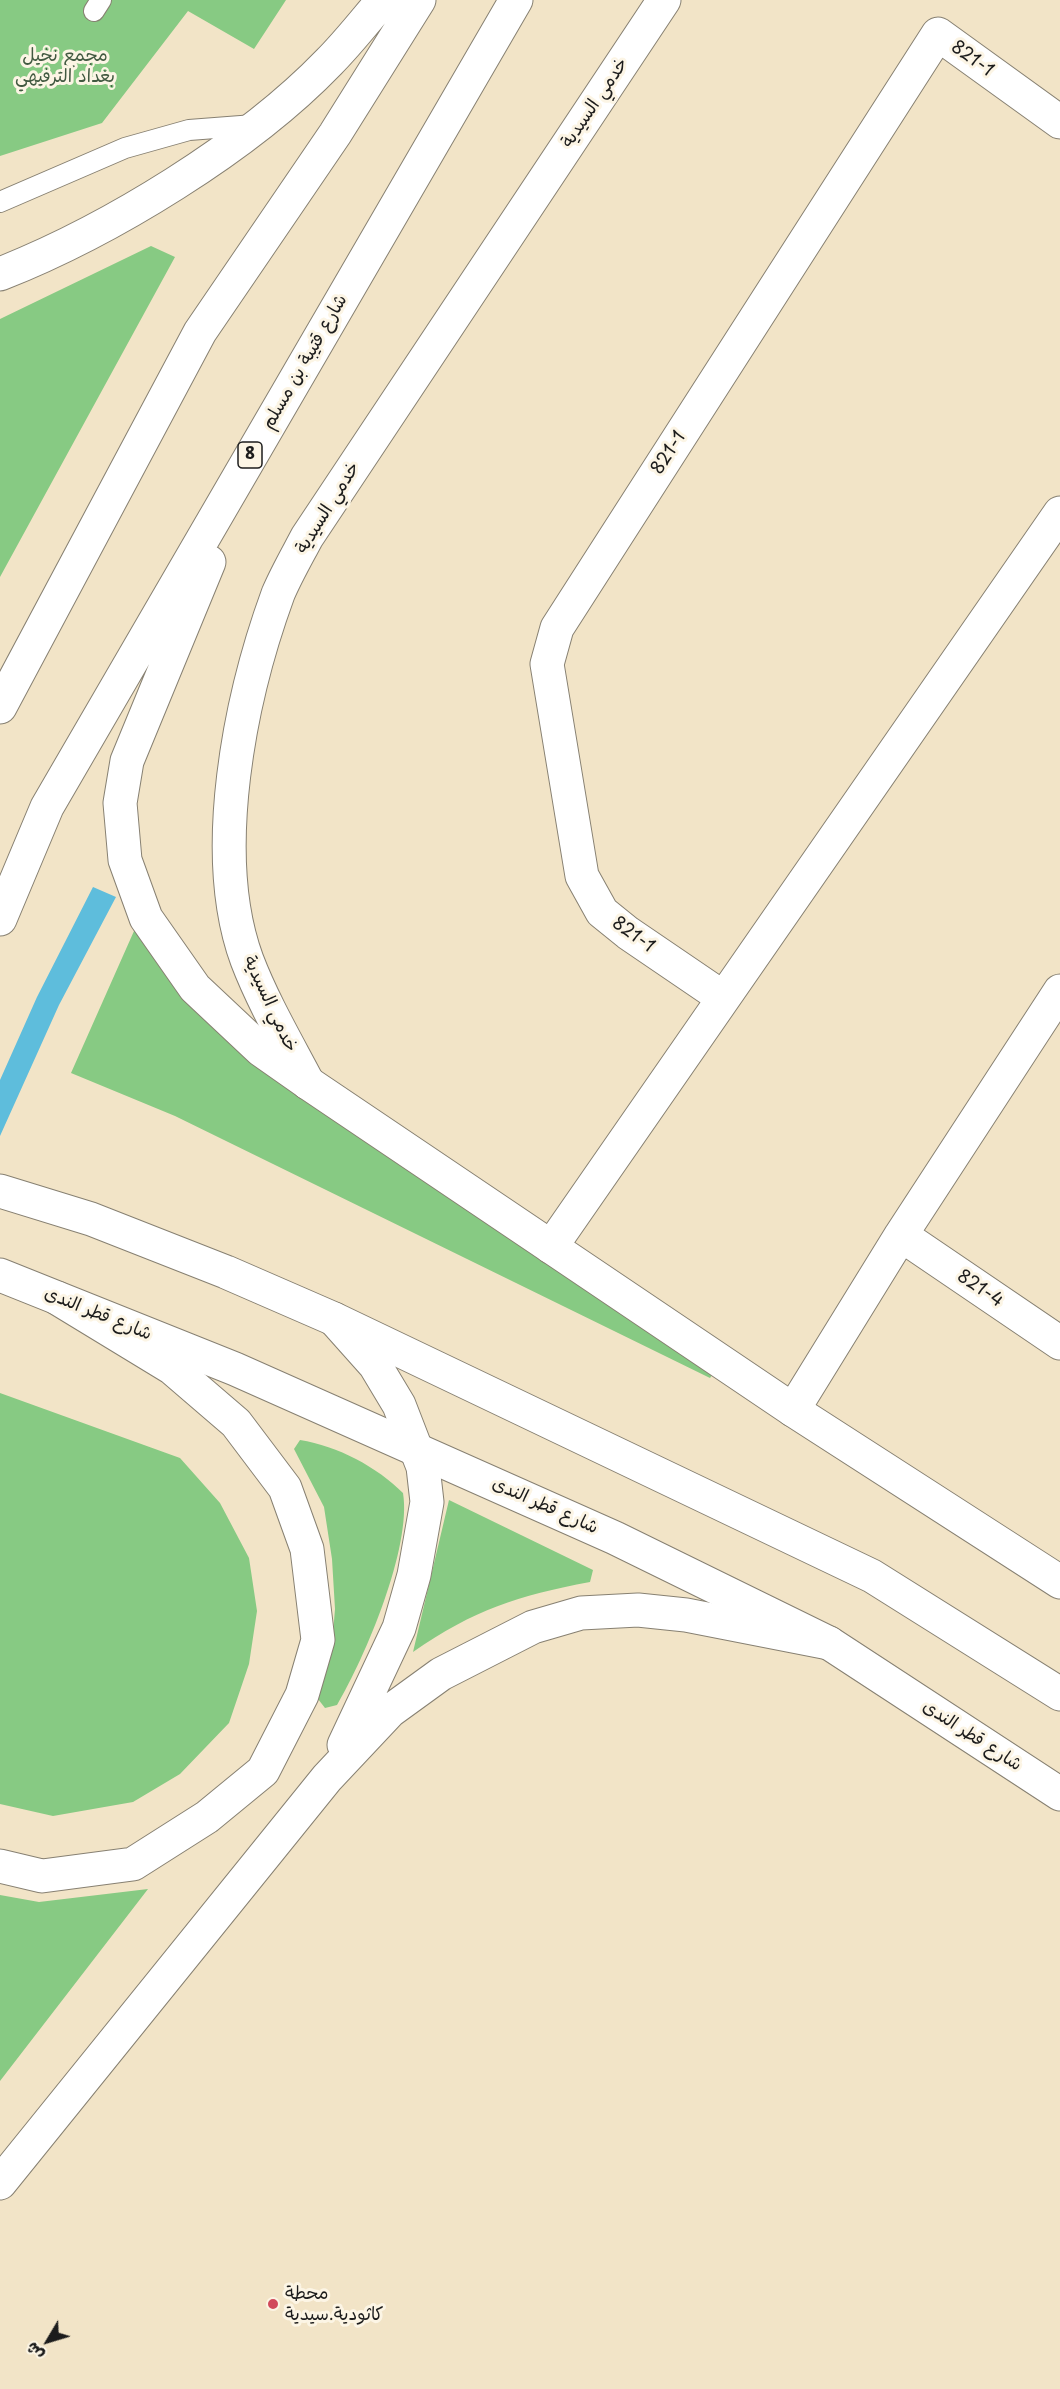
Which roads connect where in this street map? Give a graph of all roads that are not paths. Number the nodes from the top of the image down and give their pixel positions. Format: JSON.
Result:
{"nodes":[{"id":1,"x":383,"y":0,"type":"edge"},
{"id":2,"x":419,"y":0,"type":"edge"},
{"id":3,"x":516,"y":0,"type":"edge"},
{"id":4,"x":664,"y":0,"type":"edge"},
{"id":5,"x":1060,"y":123,"type":"edge"},
{"id":6,"x":257,"y":125,"type":"junction"},
{"id":7,"x":0,"y":202,"type":"edge"},
{"id":8,"x":0,"y":274,"type":"edge"},
{"id":9,"x":258,"y":442,"type":"junction"},
{"id":10,"x":1060,"y":513,"type":"edge"},
{"id":11,"x":0,"y":707,"type":"edge"},
{"id":12,"x":0,"y":919,"type":"edge"},
{"id":13,"x":1060,"y":991,"type":"edge"},
{"id":14,"x":722,"y":997,"type":"junction"},
{"id":15,"x":308,"y":1083,"type":"junction"},
{"id":16,"x":0,"y":1191,"type":"edge"},
{"id":17,"x":900,"y":1235,"type":"junction"},
{"id":18,"x":551,"y":1247,"type":"junction"},
{"id":19,"x":8,"y":1278,"type":"edge"},
{"id":20,"x":57,"y":1298,"type":"junction"},
{"id":21,"x":333,"y":1319,"type":"junction"},
{"id":22,"x":1060,"y":1343,"type":"edge"},
{"id":23,"x":793,"y":1410,"type":"junction"},
{"id":24,"x":415,"y":1448,"type":"junction"},
{"id":25,"x":1060,"y":1582,"type":"edge"},
{"id":26,"x":829,"y":1643,"type":"junction"},
{"id":27,"x":1060,"y":1694,"type":"edge"},
{"id":28,"x":327,"y":1778,"type":"junction"},
{"id":29,"x":1060,"y":1794,"type":"edge"},
{"id":30,"x":0,"y":1866,"type":"edge"},
{"id":31,"x":0,"y":2183,"type":"edge"}],
"edges":[{"from":1,"to":6,"type":"main road"},
{"from":2,"to":11,"type":"main road"},
{"from":3,"to":9,"type":"main road","name":"شارع قتيبة بن مسلم","number":"8"},
{"from":4,"to":15,"type":"main road","name":"خدمي السيدية"},
{"from":5,"to":14,"type":"main road","name":"821-1"},
{"from":6,"to":7,"type":"lane"},
{"from":6,"to":8,"type":"main road"},
{"from":9,"to":12,"type":"main road","name":"شارع قتيبة بن مسلم","number":"8"},
{"from":9,"to":15,"type":"main road"},
{"from":10,"to":14,"type":"main road"},
{"from":13,"to":17,"type":"main road"},
{"from":14,"to":18,"type":"main road"},
{"from":15,"to":18,"type":"main road"},
{"from":16,"to":21,"type":"main road"},
{"from":17,"to":22,"type":"main road","name":"821-4"},
{"from":17,"to":23,"type":"main road"},
{"from":18,"to":23,"type":"main road"},
{"from":19,"to":20,"type":"main road","name":"شارع قطر الندى"},
{"from":20,"to":24,"type":"main road","name":"شارع قطر الندى"},
{"from":20,"to":30,"type":"main road"},
{"from":21,"to":24,"type":"main road"},
{"from":21,"to":27,"type":"main road"},
{"from":23,"to":25,"type":"main road"},
{"from":24,"to":26,"type":"main road","name":"شارع قطر الندى"},
{"from":24,"to":28,"type":"main road"},
{"from":26,"to":28,"type":"main road"},
{"from":26,"to":29,"type":"main road","name":"شارع قطر الندى"},
{"from":28,"to":31,"type":"main road"}]}
